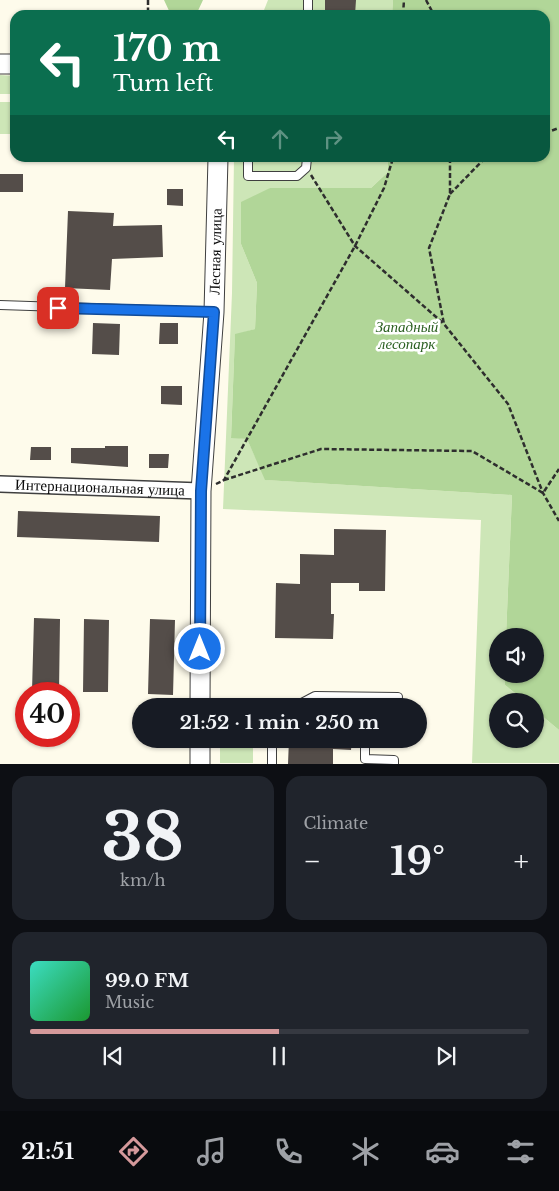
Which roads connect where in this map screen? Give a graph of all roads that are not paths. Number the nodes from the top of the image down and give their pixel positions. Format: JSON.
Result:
{"nodes":[{"id":1,"x":218,"y":162,"type":"edge"},
{"id":2,"x":248,"y":162,"type":"edge"},
{"id":3,"x":307,"y":162,"type":"edge"},
{"id":4,"x":0,"y":305,"type":"edge"},
{"id":5,"x":214,"y":312,"type":"junction"},
{"id":6,"x":0,"y":484,"type":"edge"},
{"id":7,"x":201,"y":491,"type":"junction"},
{"id":8,"x":365,"y":697,"type":"joint"},
{"id":9,"x":200,"y":698,"type":"edge"},
{"id":10,"x":311,"y":698,"type":"edge"},
{"id":11,"x":398,"y":698,"type":"dead end"},
{"id":12,"x":200,"y":748,"type":"edge"},
{"id":13,"x":272,"y":748,"type":"edge"},
{"id":14,"x":365,"y":748,"type":"edge"},
{"id":15,"x":200,"y":764,"type":"edge"},
{"id":16,"x":272,"y":764,"type":"edge"},
{"id":17,"x":394,"y":764,"type":"edge"}],
"edges":[{"from":1,"to":5,"type":"street","name":"Лесная улица"},
{"from":2,"to":3,"type":"lane"},
{"from":4,"to":5,"type":"lane"},
{"from":5,"to":7,"type":"street","name":"Лесная улица"},
{"from":6,"to":7,"type":"street","name":"Интернациональная улица"},
{"from":7,"to":9,"type":"street","name":"Лесная улица"},
{"from":8,"to":10,"type":"lane"},
{"from":8,"to":11,"type":"lane"},
{"from":12,"to":15,"type":"street"},
{"from":13,"to":16,"type":"lane"},
{"from":14,"to":17,"type":"lane"}]}
